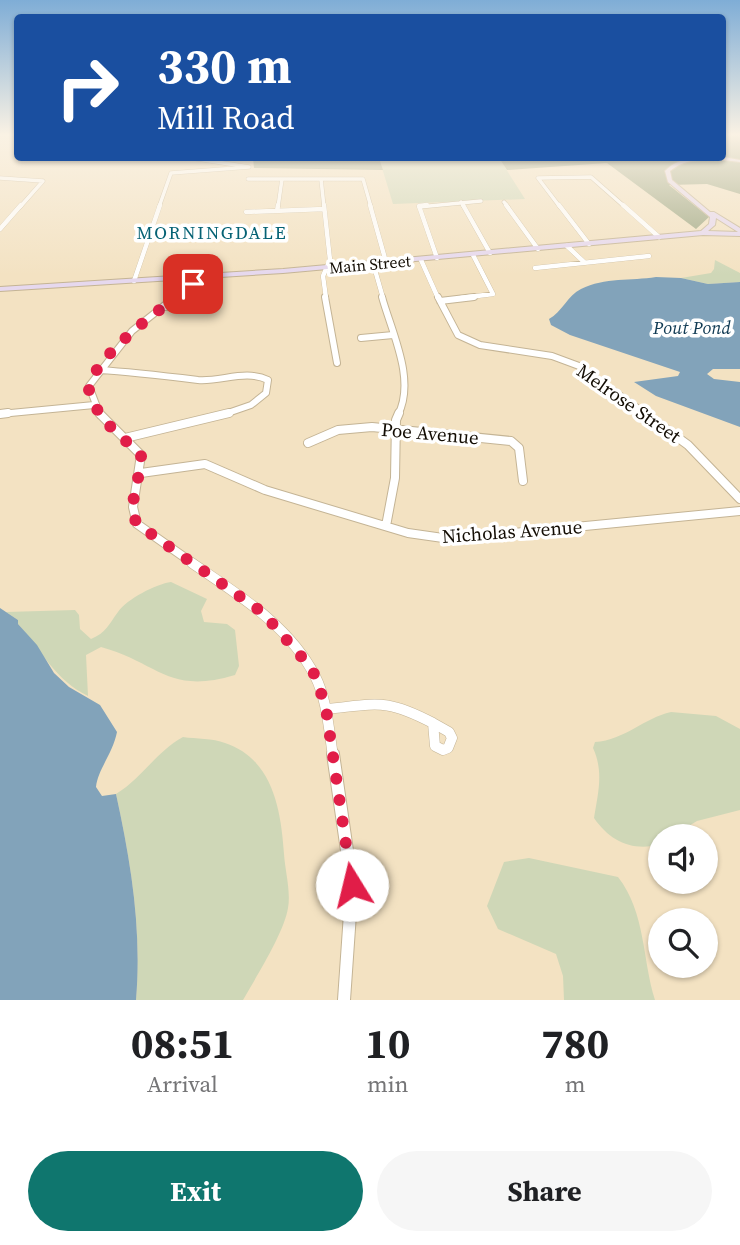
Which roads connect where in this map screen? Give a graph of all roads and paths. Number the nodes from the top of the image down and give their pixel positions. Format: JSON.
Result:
{"nodes":[{"id":1,"x":42,"y":182,"type":"edge"},
{"id":2,"x":167,"y":182,"type":"edge"},
{"id":3,"x":282,"y":182,"type":"edge"},
{"id":4,"x":321,"y":182,"type":"edge"},
{"id":5,"x":365,"y":182,"type":"edge"},
{"id":6,"x":541,"y":182,"type":"edge"},
{"id":7,"x":596,"y":182,"type":"edge"},
{"id":8,"x":671,"y":182,"type":"edge"},
{"id":9,"x":481,"y":201,"type":"dead end"},
{"id":10,"x":461,"y":202,"type":"junction"},
{"id":11,"x":504,"y":202,"type":"dead end"},
{"id":12,"x":324,"y":209,"type":"junction"},
{"id":13,"x":277,"y":211,"type":"junction"},
{"id":14,"x":246,"y":212,"type":"dead end"},
{"id":15,"x":709,"y":212,"type":"junction"},
{"id":16,"x":0,"y":214,"type":"edge"},
{"id":17,"x":13,"y":214,"type":"junction"},
{"id":18,"x":1,"y":226,"type":"edge"},
{"id":19,"x":703,"y":233,"type":"junction"},
{"id":20,"x":740,"y":233,"type":"edge"},
{"id":21,"x":659,"y":237,"type":"junction"},
{"id":22,"x":589,"y":244,"type":"junction"},
{"id":23,"x":567,"y":246,"type":"junction"},
{"id":24,"x":538,"y":249,"type":"junction"},
{"id":25,"x":490,"y":253,"type":"junction"},
{"id":26,"x":473,"y":255,"type":"junction"},
{"id":27,"x":649,"y":256,"type":"dead end"},
{"id":28,"x":437,"y":258,"type":"junction"},
{"id":29,"x":421,"y":260,"type":"junction"},
{"id":30,"x":386,"y":262,"type":"junction"},
{"id":31,"x":584,"y":262,"type":"junction"},
{"id":32,"x":373,"y":264,"type":"junction"},
{"id":33,"x":326,"y":268,"type":"junction"},
{"id":34,"x":535,"y":268,"type":"dead end"},
{"id":35,"x":199,"y":277,"type":"junction"},
{"id":36,"x":134,"y":281,"type":"junction"},
{"id":37,"x":0,"y":289,"type":"edge"},
{"id":38,"x":440,"y":301,"type":"junction"},
{"id":39,"x":209,"y":304,"type":"dead end"},
{"id":40,"x":163,"y":307,"type":"junction"},
{"id":41,"x":393,"y":335,"type":"junction"},
{"id":42,"x":361,"y":338,"type":"dead end"},
{"id":43,"x":337,"y":363,"type":"dead end"},
{"id":44,"x":99,"y":370,"type":"junction"},
{"id":45,"x":94,"y":405,"type":"junction"},
{"id":46,"x":0,"y":414,"type":"edge"},
{"id":47,"x":397,"y":427,"type":"junction"},
{"id":48,"x":125,"y":438,"type":"junction"},
{"id":49,"x":308,"y":443,"type":"dead end"},
{"id":50,"x":141,"y":473,"type":"junction"},
{"id":51,"x":523,"y":481,"type":"dead end"},
{"id":52,"x":740,"y":499,"type":"edge"},
{"id":53,"x":740,"y":511,"type":"edge"},
{"id":54,"x":386,"y":526,"type":"junction"},
{"id":55,"x":326,"y":709,"type":"junction"},
{"id":56,"x":433,"y":723,"type":"dead end"},
{"id":57,"x":344,"y":1000,"type":"edge"}],
"edges":[{"from":1,"to":17,"type":"street"},
{"from":2,"to":36,"type":"street"},
{"from":3,"to":13,"type":"street"},
{"from":4,"to":12,"type":"street"},
{"from":5,"to":30,"type":"street"},
{"from":6,"to":22,"type":"street"},
{"from":7,"to":21,"type":"street"},
{"from":8,"to":15,"type":"main road"},
{"from":9,"to":10,"type":"street"},
{"from":10,"to":25,"type":"street"},
{"from":10,"to":28,"type":"street"},
{"from":11,"to":24,"type":"street"},
{"from":12,"to":13,"type":"street"},
{"from":12,"to":33,"type":"street"},
{"from":13,"to":14,"type":"street"},
{"from":15,"to":19,"type":"main road"},
{"from":15,"to":20,"type":"main road"},
{"from":16,"to":17,"type":"street"},
{"from":17,"to":18,"type":"street"},
{"from":19,"to":20,"type":"main road","name":"Main Street"},
{"from":19,"to":21,"type":"main road","name":"Main Street"},
{"from":21,"to":22,"type":"main road","name":"Main Street"},
{"from":22,"to":23,"type":"main road","name":"Main Street"},
{"from":23,"to":24,"type":"main road","name":"Main Street"},
{"from":23,"to":31,"type":"street"},
{"from":24,"to":25,"type":"main road","name":"Main Street"},
{"from":25,"to":26,"type":"main road","name":"Main Street"},
{"from":26,"to":28,"type":"main road","name":"Main Street"},
{"from":26,"to":38,"type":"street"},
{"from":27,"to":31,"type":"street"},
{"from":28,"to":29,"type":"main road","name":"Main Street"},
{"from":29,"to":30,"type":"main road","name":"Main Street"},
{"from":29,"to":38,"type":"street","name":"Melrose Street"},
{"from":30,"to":32,"type":"main road","name":"Main Street"},
{"from":31,"to":34,"type":"street"},
{"from":32,"to":33,"type":"main road","name":"Main Street"},
{"from":32,"to":41,"type":"street"},
{"from":33,"to":35,"type":"main road","name":"Main Street"},
{"from":33,"to":43,"type":"street"},
{"from":35,"to":36,"type":"main road","name":"Main Street"},
{"from":35,"to":40,"type":"street"},
{"from":36,"to":37,"type":"main road","name":"Main Street"},
{"from":38,"to":52,"type":"street","name":"Melrose Street"},
{"from":39,"to":40,"type":"street"},
{"from":40,"to":44,"type":"street"},
{"from":41,"to":42,"type":"street"},
{"from":41,"to":47,"type":"street"},
{"from":44,"to":45,"type":"street"},
{"from":44,"to":48,"type":"street"},
{"from":45,"to":46,"type":"street"},
{"from":45,"to":48,"type":"street"},
{"from":47,"to":49,"type":"street","name":"Poe Avenue"},
{"from":47,"to":51,"type":"street","name":"Poe Avenue"},
{"from":47,"to":54,"type":"street"},
{"from":48,"to":50,"type":"street"},
{"from":50,"to":54,"type":"street","name":"Nicholas Avenue"},
{"from":50,"to":55,"type":"street"},
{"from":53,"to":54,"type":"street","name":"Nicholas Avenue"},
{"from":55,"to":56,"type":"street"},
{"from":55,"to":57,"type":"street"}]}
